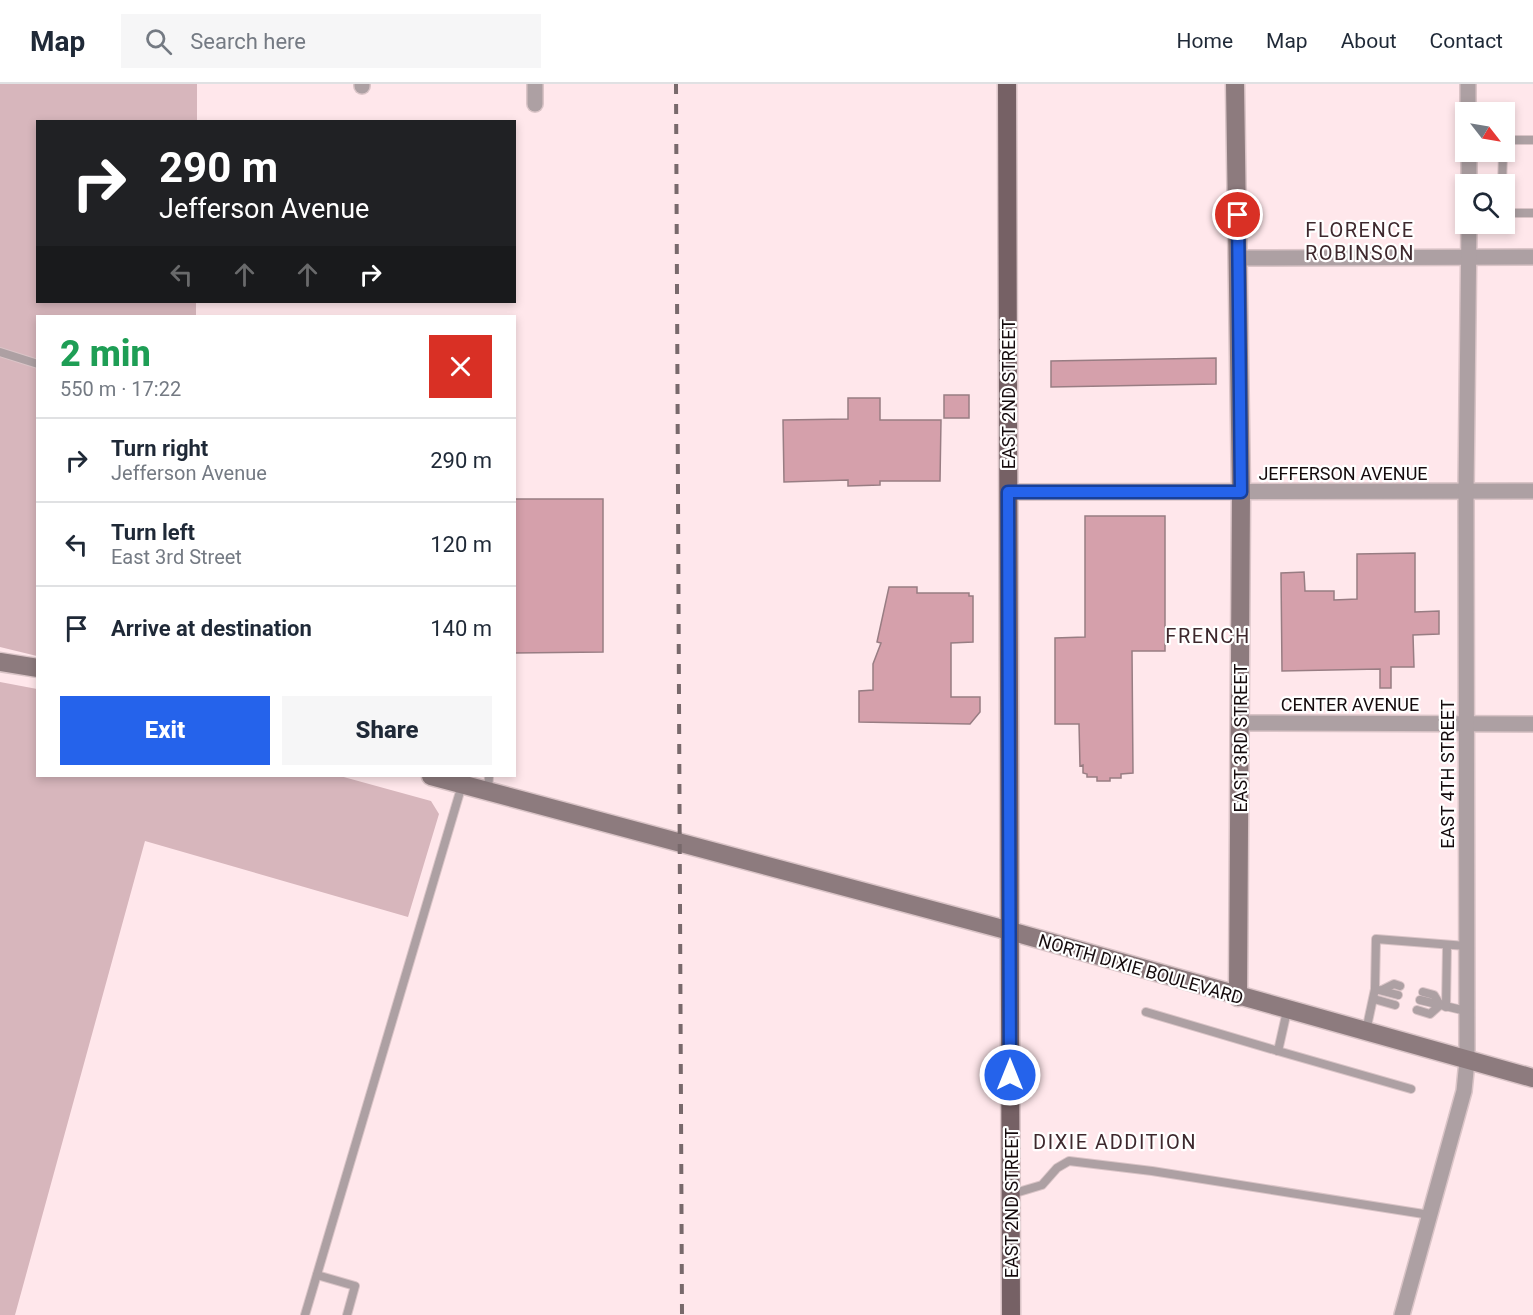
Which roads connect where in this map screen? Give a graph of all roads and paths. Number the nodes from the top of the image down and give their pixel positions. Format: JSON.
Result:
{"nodes":[{"id":1,"x":535,"y":84,"type":"edge"},
{"id":2,"x":1007,"y":84,"type":"edge"},
{"id":3,"x":1235,"y":84,"type":"edge"},
{"id":4,"x":1468,"y":84,"type":"edge"},
{"id":5,"x":1468,"y":102,"type":"edge"},
{"id":6,"x":535,"y":104,"type":"dead end"},
{"id":7,"x":1515,"y":140,"type":"edge"},
{"id":8,"x":1533,"y":140,"type":"edge"},
{"id":9,"x":1515,"y":213,"type":"edge"},
{"id":10,"x":1533,"y":213,"type":"edge"},
{"id":11,"x":1469,"y":234,"type":"edge"},
{"id":12,"x":1533,"y":257,"type":"edge"},
{"id":13,"x":1238,"y":258,"type":"junction"},
{"id":14,"x":1469,"y":258,"type":"junction"},
{"id":15,"x":0,"y":352,"type":"edge"},
{"id":16,"x":36,"y":363,"type":"edge"},
{"id":17,"x":1533,"y":491,"type":"edge"},
{"id":18,"x":1008,"y":492,"type":"junction"},
{"id":19,"x":1241,"y":492,"type":"junction"},
{"id":20,"x":1466,"y":492,"type":"junction"},
{"id":21,"x":0,"y":662,"type":"edge"},
{"id":22,"x":36,"y":668,"type":"edge"},
{"id":23,"x":1240,"y":723,"type":"junction"},
{"id":24,"x":1466,"y":724,"type":"junction"},
{"id":25,"x":1533,"y":724,"type":"edge"},
{"id":26,"x":435,"y":777,"type":"edge"},
{"id":27,"x":489,"y":783,"type":"edge"},
{"id":28,"x":462,"y":784,"type":"junction"},
{"id":29,"x":1010,"y":931,"type":"junction"},
{"id":30,"x":1447,"y":945,"type":"junction"},
{"id":31,"x":1467,"y":946,"type":"junction"},
{"id":32,"x":1378,"y":990,"type":"junction"},
{"id":33,"x":1399,"y":990,"type":"dead end"},
{"id":34,"x":1422,"y":996,"type":"dead end"},
{"id":35,"x":1238,"y":997,"type":"junction"},
{"id":36,"x":1374,"y":999,"type":"junction"},
{"id":37,"x":1395,"y":1005,"type":"dead end"},
{"id":38,"x":1443,"y":1006,"type":"junction"},
{"id":39,"x":1417,"y":1010,"type":"dead end"},
{"id":40,"x":1287,"y":1011,"type":"junction"},
{"id":41,"x":1466,"y":1011,"type":"junction"},
{"id":42,"x":1146,"y":1012,"type":"dead end"},
{"id":43,"x":1365,"y":1033,"type":"junction"},
{"id":44,"x":1278,"y":1051,"type":"junction"},
{"id":45,"x":1467,"y":1061,"type":"junction"},
{"id":46,"x":1533,"y":1078,"type":"edge"},
{"id":47,"x":1411,"y":1089,"type":"dead end"},
{"id":48,"x":1011,"y":1194,"type":"junction"},
{"id":49,"x":1430,"y":1215,"type":"junction"},
{"id":50,"x":317,"y":1275,"type":"junction"},
{"id":51,"x":305,"y":1315,"type":"edge"},
{"id":52,"x":347,"y":1315,"type":"edge"},
{"id":53,"x":1011,"y":1315,"type":"edge"},
{"id":54,"x":1402,"y":1315,"type":"edge"}],
"edges":[{"from":1,"to":6,"type":"street"},
{"from":2,"to":18,"type":"main road","name":"EAST 2ND STREET"},
{"from":3,"to":13,"type":"main road","name":"EAST 3RD STREET"},
{"from":4,"to":5,"type":"street"},
{"from":7,"to":8,"type":"lane"},
{"from":9,"to":10,"type":"lane"},
{"from":11,"to":14,"type":"street","name":"EAST 4TH STREET"},
{"from":12,"to":14,"type":"street"},
{"from":13,"to":14,"type":"street"},
{"from":13,"to":19,"type":"main road","name":"EAST 3RD STREET"},
{"from":14,"to":20,"type":"street","name":"EAST 4TH STREET"},
{"from":15,"to":16,"type":"lane"},
{"from":17,"to":20,"type":"street","name":"JEFFERSON AVENUE"},
{"from":18,"to":19,"type":"street","name":"JEFFERSON AVENUE"},
{"from":18,"to":29,"type":"main road","name":"EAST 2ND STREET"},
{"from":19,"to":20,"type":"street","name":"JEFFERSON AVENUE"},
{"from":19,"to":23,"type":"main road","name":"EAST 3RD STREET"},
{"from":20,"to":24,"type":"street","name":"EAST 4TH STREET"},
{"from":21,"to":22,"type":"main road"},
{"from":23,"to":24,"type":"street","name":"CENTER AVENUE"},
{"from":23,"to":35,"type":"main road","name":"EAST 3RD STREET"},
{"from":24,"to":25,"type":"street","name":"CENTER AVENUE"},
{"from":24,"to":31,"type":"street","name":"EAST 4TH STREET"},
{"from":26,"to":28,"type":"main road","name":"NORTH DIXIE BOULEVARD"},
{"from":27,"to":28,"type":"main road","name":"NORTH DIXIE BOULEVARD"},
{"from":27,"to":29,"type":"main road","name":"NORTH DIXIE BOULEVARD"},
{"from":28,"to":50,"type":"lane"},
{"from":29,"to":35,"type":"main road","name":"NORTH DIXIE BOULEVARD"},
{"from":29,"to":48,"type":"main road","name":"EAST 2ND STREET"},
{"from":30,"to":31,"type":"lane"},
{"from":30,"to":32,"type":"lane"},
{"from":30,"to":38,"type":"lane"},
{"from":31,"to":41,"type":"street","name":"EAST 4TH STREET"},
{"from":32,"to":33,"type":"lane"},
{"from":32,"to":36,"type":"lane"},
{"from":34,"to":38,"type":"lane"},
{"from":35,"to":40,"type":"main road","name":"NORTH DIXIE BOULEVARD"},
{"from":36,"to":37,"type":"lane"},
{"from":36,"to":43,"type":"lane"},
{"from":38,"to":39,"type":"lane"},
{"from":38,"to":41,"type":"lane"},
{"from":40,"to":43,"type":"main road","name":"NORTH DIXIE BOULEVARD"},
{"from":40,"to":44,"type":"lane"},
{"from":41,"to":45,"type":"street","name":"EAST 4TH STREET"},
{"from":42,"to":44,"type":"lane"},
{"from":43,"to":45,"type":"main road","name":"NORTH DIXIE BOULEVARD"},
{"from":44,"to":47,"type":"lane"},
{"from":45,"to":46,"type":"main road","name":"NORTH DIXIE BOULEVARD"},
{"from":45,"to":49,"type":"street","name":"EAST 4TH STREET"},
{"from":48,"to":49,"type":"lane"},
{"from":48,"to":53,"type":"main road","name":"EAST 2ND STREET"},
{"from":49,"to":54,"type":"street","name":"EAST 4TH STREET"},
{"from":50,"to":51,"type":"lane"},
{"from":50,"to":52,"type":"lane"}]}
